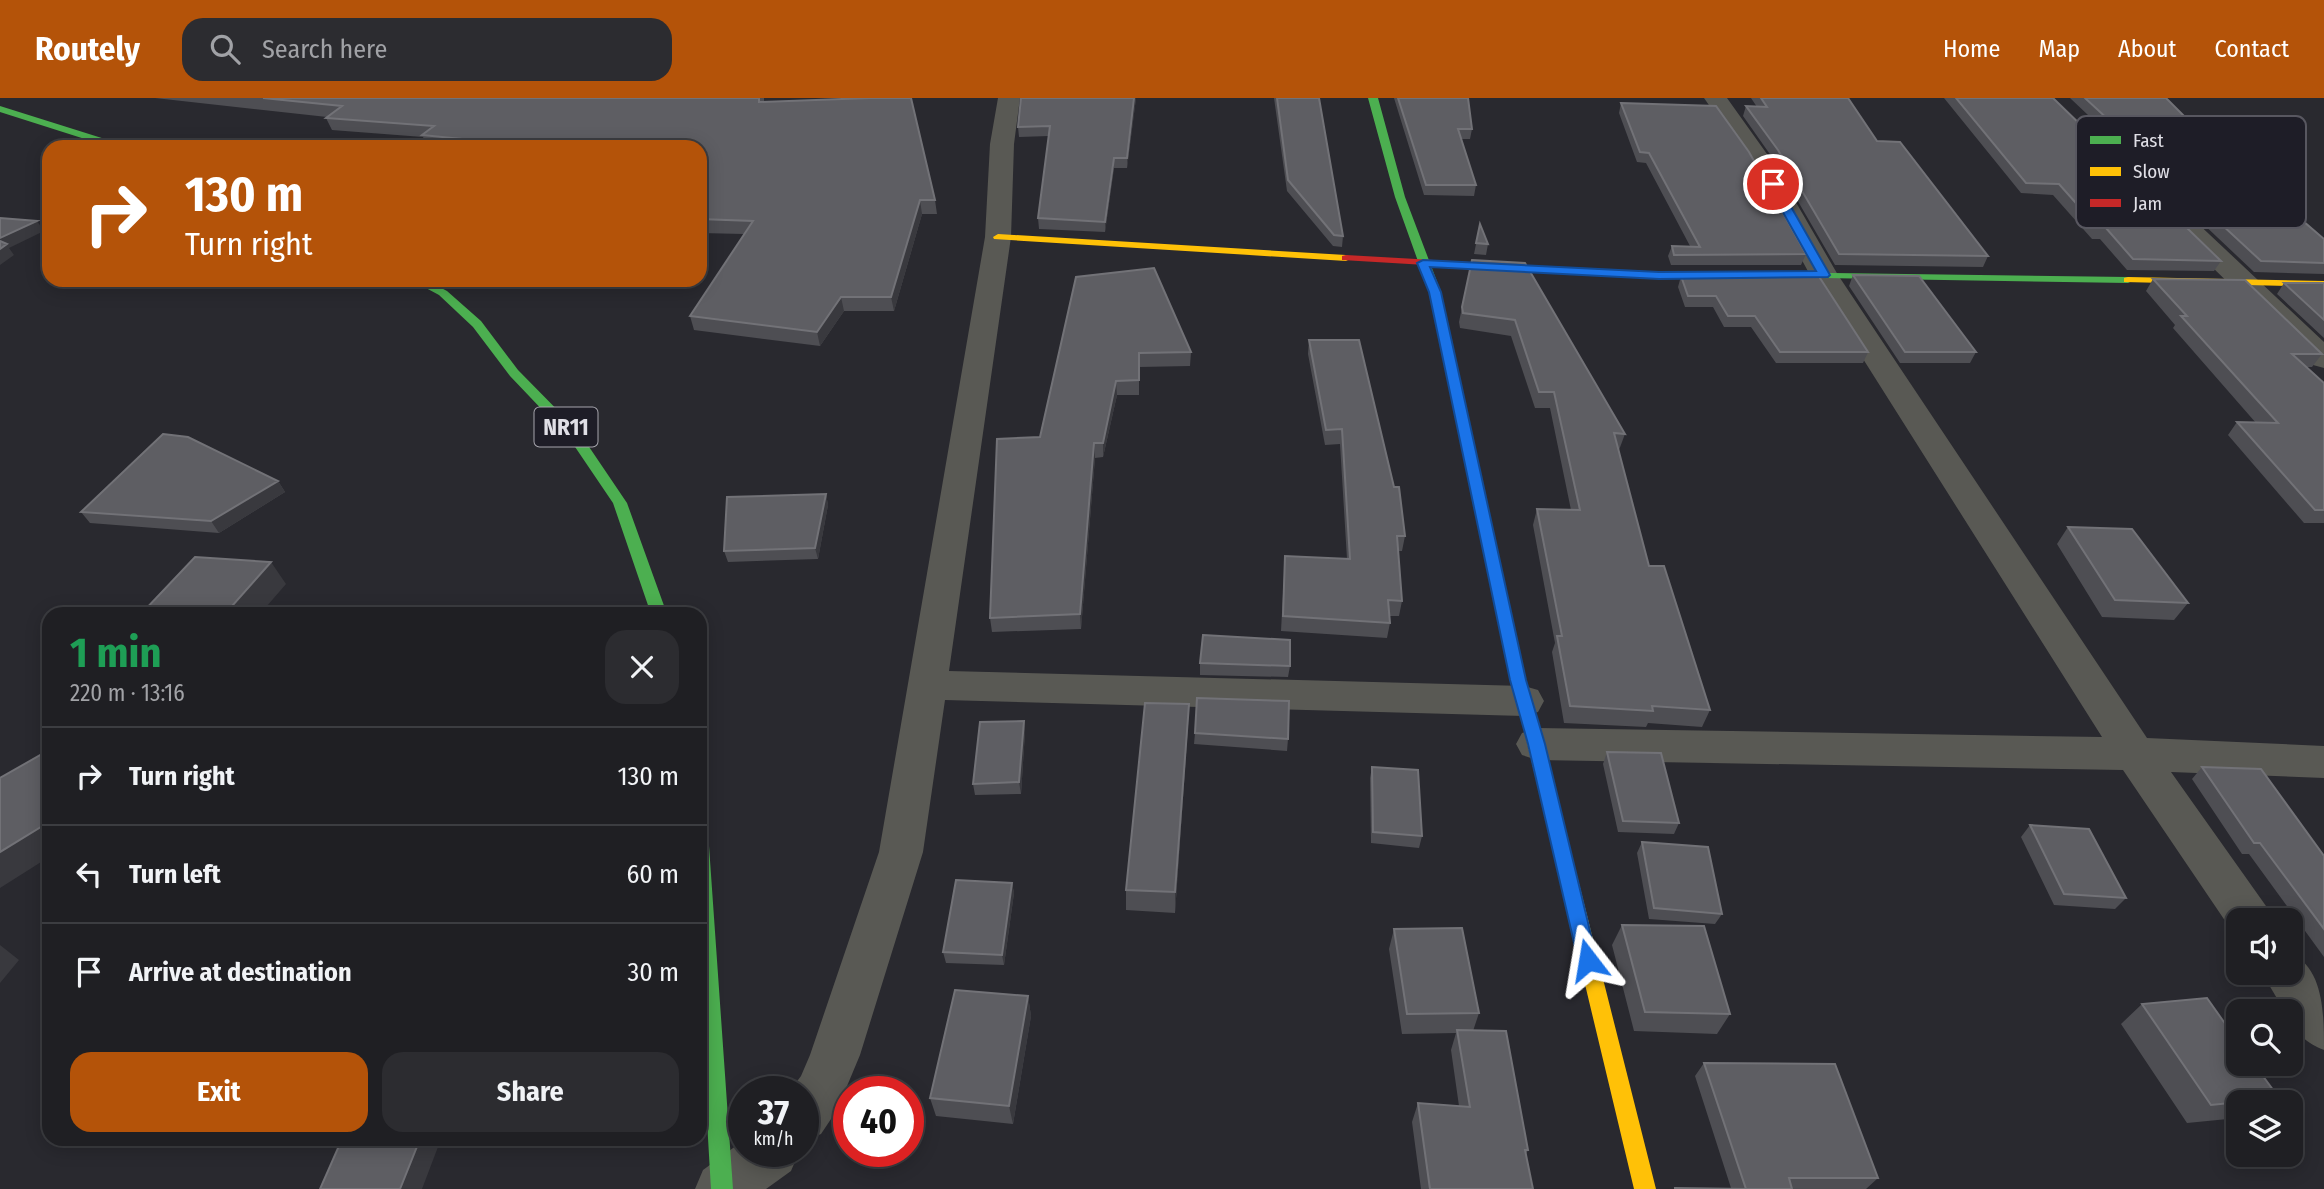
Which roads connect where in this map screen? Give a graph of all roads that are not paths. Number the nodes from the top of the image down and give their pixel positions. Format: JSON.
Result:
{"nodes":[{"id":1,"x":1009,"y":98,"type":"edge"},
{"id":2,"x":1373,"y":98,"type":"edge"},
{"id":3,"x":1715,"y":98,"type":"edge"},
{"id":4,"x":0,"y":109,"type":"edge"},
{"id":5,"x":98,"y":140,"type":"edge"},
{"id":6,"x":2187,"y":228,"type":"edge"},
{"id":7,"x":998,"y":237,"type":"junction"},
{"id":8,"x":1423,"y":263,"type":"junction"},
{"id":9,"x":1824,"y":275,"type":"junction"},
{"id":10,"x":2243,"y":282,"type":"junction"},
{"id":11,"x":2324,"y":284,"type":"edge"},
{"id":12,"x":431,"y":287,"type":"edge"},
{"id":13,"x":2324,"y":359,"type":"edge"},
{"id":14,"x":657,"y":607,"type":"edge"},
{"id":15,"x":928,"y":685,"type":"junction"},
{"id":16,"x":1524,"y":701,"type":"junction"},
{"id":17,"x":1537,"y":744,"type":"junction"},
{"id":18,"x":2135,"y":754,"type":"junction"},
{"id":19,"x":2324,"y":762,"type":"edge"},
{"id":20,"x":2242,"y":908,"type":"edge"},
{"id":21,"x":707,"y":955,"type":"edge"},
{"id":22,"x":2294,"y":985,"type":"edge"},
{"id":23,"x":2324,"y":1027,"type":"edge"},
{"id":24,"x":819,"y":1093,"type":"edge"},
{"id":25,"x":752,"y":1167,"type":"edge"},
{"id":26,"x":722,"y":1189,"type":"edge"},
{"id":27,"x":1645,"y":1189,"type":"edge"}],
"edges":[{"from":1,"to":7,"type":"street"},
{"from":2,"to":8,"type":"main road"},
{"from":3,"to":9,"type":"street"},
{"from":4,"to":5,"type":"main road"},
{"from":6,"to":10,"type":"street"},
{"from":7,"to":8,"type":"main road"},
{"from":7,"to":15,"type":"street"},
{"from":8,"to":9,"type":"main road"},
{"from":8,"to":16,"type":"main road"},
{"from":9,"to":10,"type":"main road"},
{"from":9,"to":18,"type":"street"},
{"from":10,"to":11,"type":"main road"},
{"from":10,"to":13,"type":"street"},
{"from":12,"to":14,"type":"main road","number":"NR11"},
{"from":15,"to":16,"type":"street"},
{"from":15,"to":24,"type":"street"},
{"from":16,"to":17,"type":"main road"},
{"from":17,"to":18,"type":"street"},
{"from":17,"to":27,"type":"main road"},
{"from":18,"to":19,"type":"street"},
{"from":18,"to":20,"type":"street"},
{"from":21,"to":26,"type":"main road"},
{"from":22,"to":23,"type":"street"},
{"from":25,"to":26,"type":"street"}]}
